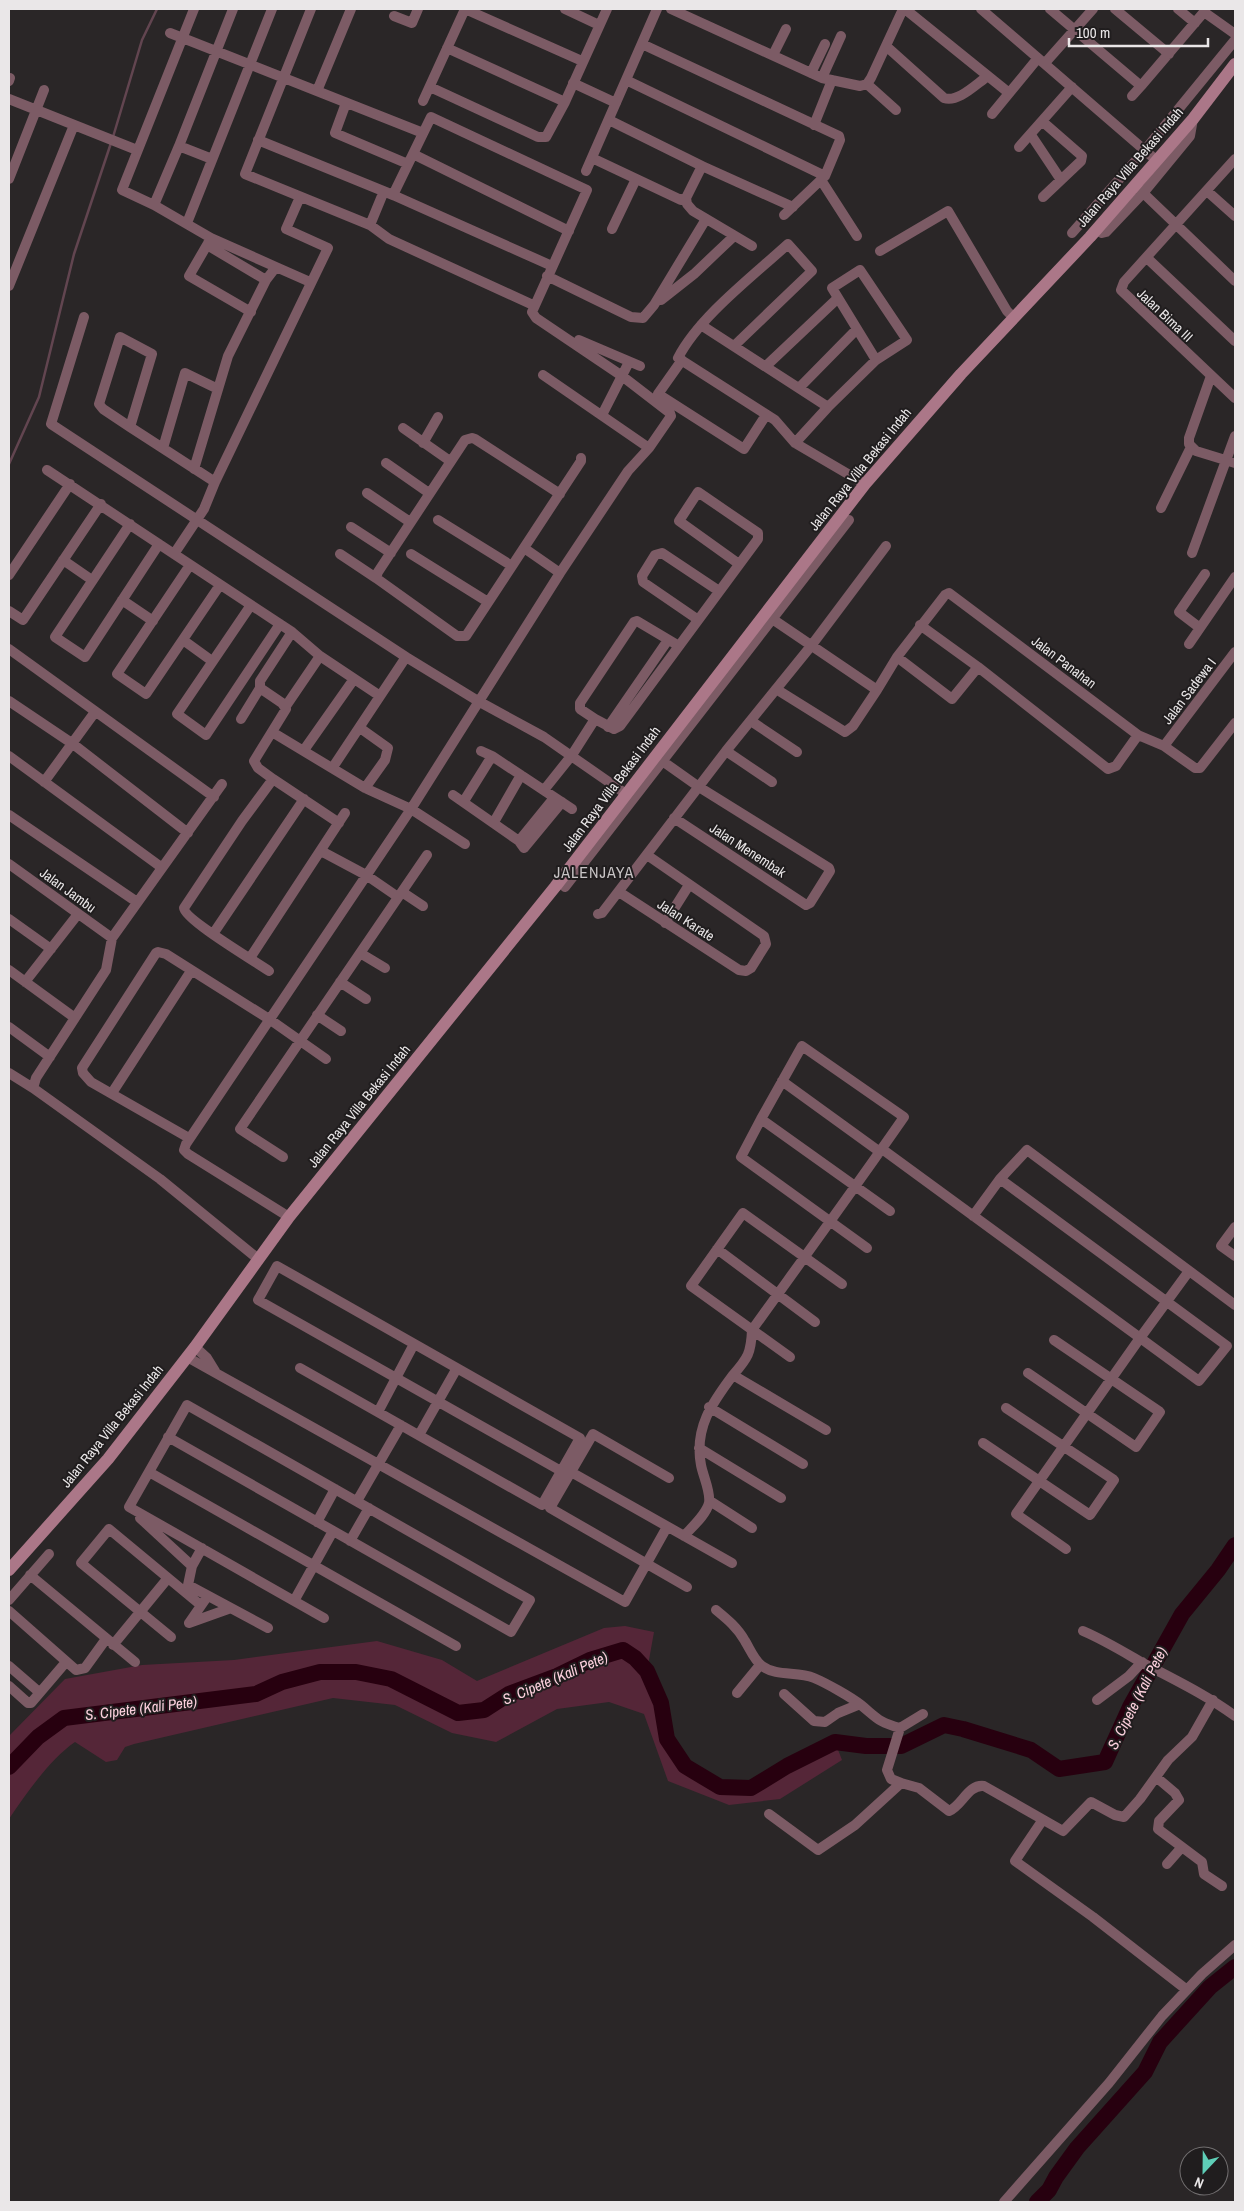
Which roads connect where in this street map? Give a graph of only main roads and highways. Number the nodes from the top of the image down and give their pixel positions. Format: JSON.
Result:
{"nodes":[{"id":1,"x":1235,"y":64,"type":"edge"},
{"id":2,"x":9,"y":1570,"type":"edge"}],
"edges":[{"from":1,"to":2,"type":"main road","name":"Jalan Raya Villa Bekasi Indah"}]}
